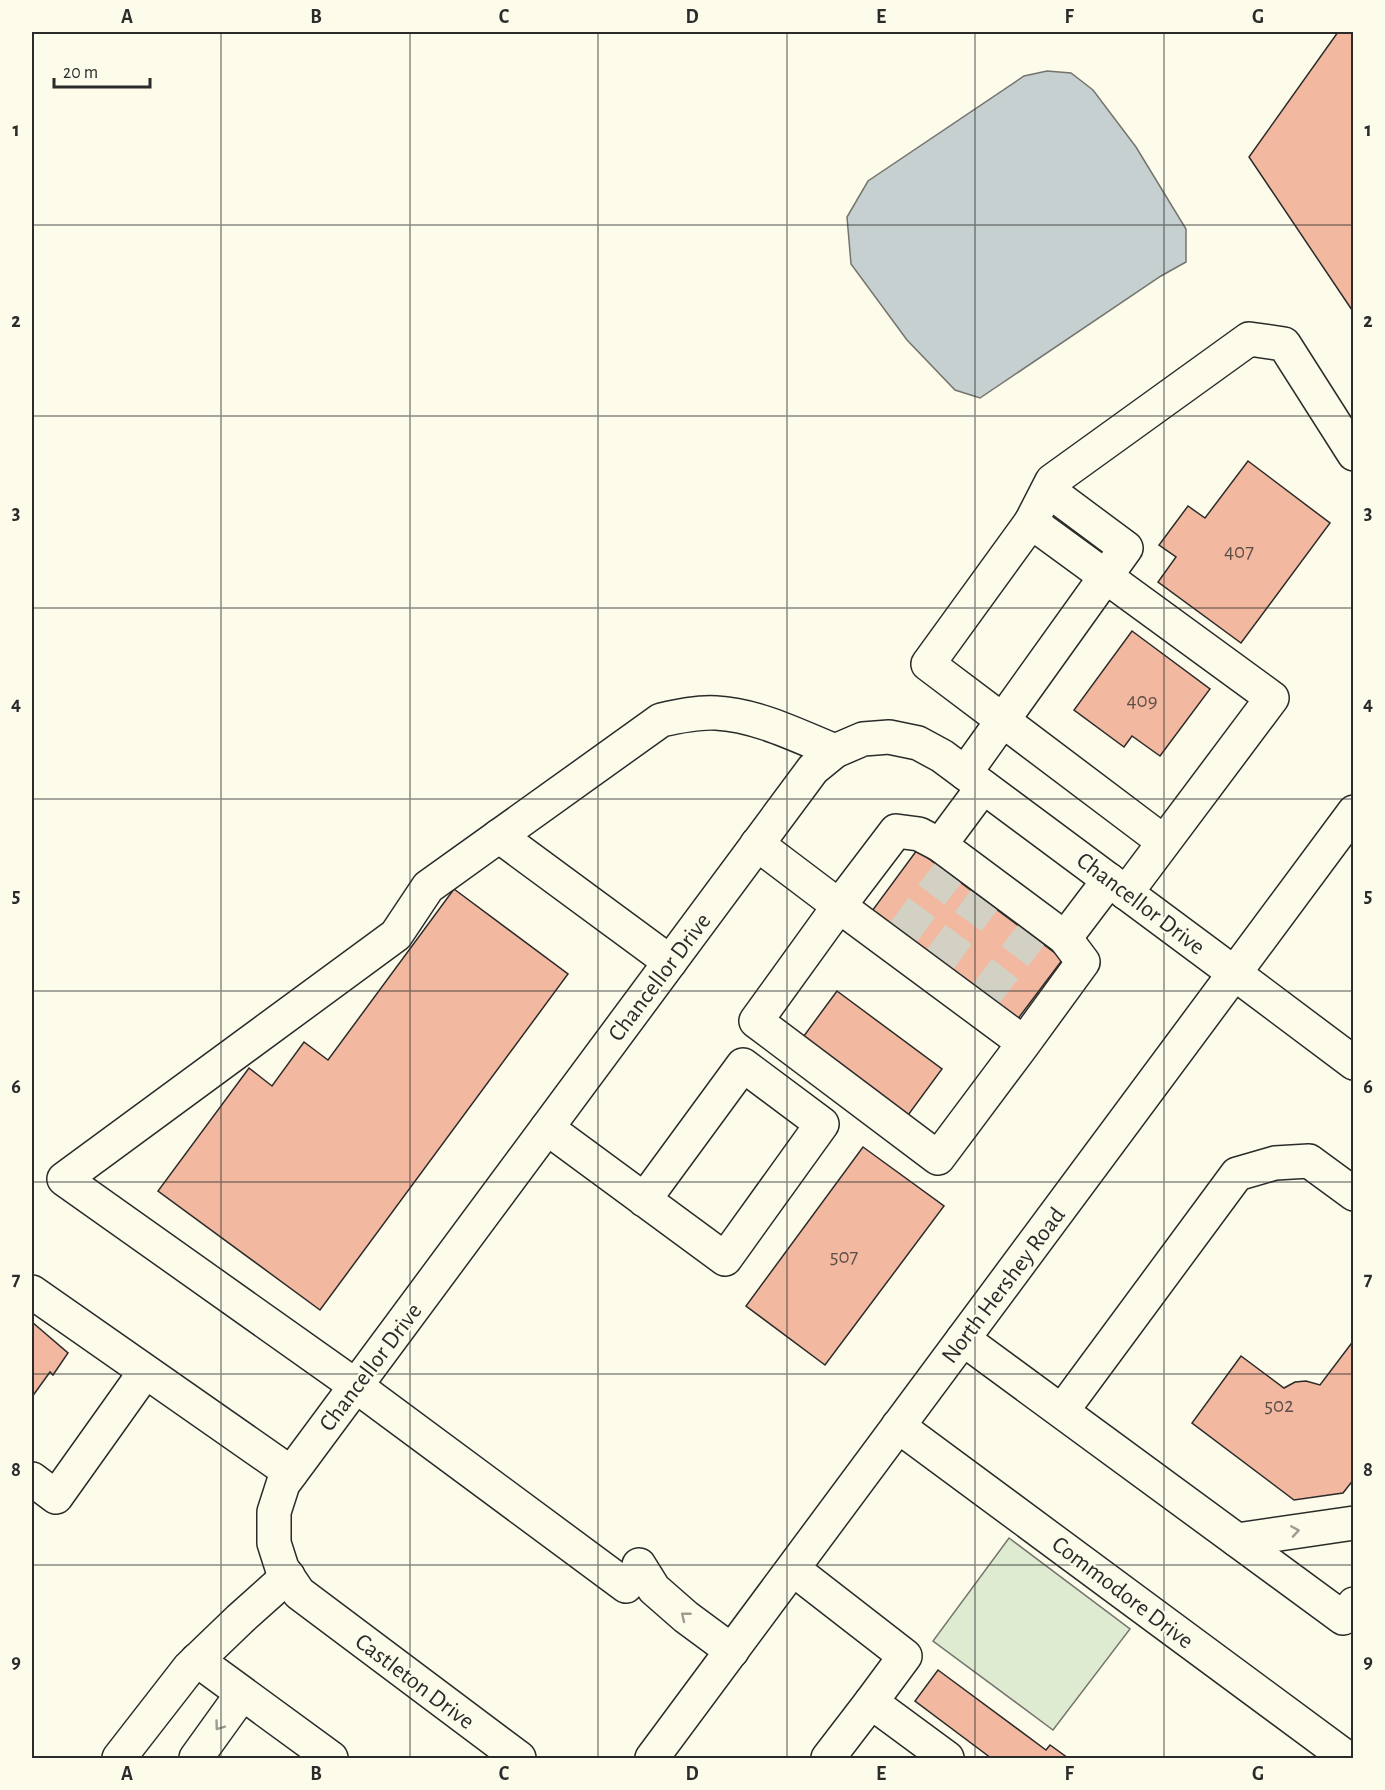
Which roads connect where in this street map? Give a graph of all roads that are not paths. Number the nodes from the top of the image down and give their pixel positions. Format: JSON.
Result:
{"nodes":[{"id":1,"x":1353,"y":454,"type":"edge"},
{"id":2,"x":1048,"y":490,"type":"junction"},
{"id":3,"x":1031,"y":522,"type":"junction"},
{"id":4,"x":1106,"y":576,"type":"junction"},
{"id":5,"x":1003,"y":720,"type":"junction"},
{"id":6,"x":835,"y":750,"type":"junction"},
{"id":7,"x":974,"y":780,"type":"junction"},
{"id":8,"x":1353,"y":812,"type":"edge"},
{"id":9,"x":499,"y":836,"type":"junction"},
{"id":10,"x":1164,"y":843,"type":"junction"},
{"id":11,"x":757,"y":844,"type":"junction"},
{"id":12,"x":949,"y":859,"type":"junction"},
{"id":13,"x":1117,"y":886,"type":"junction"},
{"id":14,"x":839,"y":906,"type":"junction"},
{"id":15,"x":1046,"y":931,"type":"junction"},
{"id":16,"x":670,"y":962,"type":"junction"},
{"id":17,"x":1234,"y":973,"type":"junction"},
{"id":18,"x":1024,"y":1043,"type":"junction"},
{"id":19,"x":1353,"y":1063,"type":"edge"},
{"id":20,"x":547,"y":1128,"type":"junction"},
{"id":21,"x":1353,"y":1194,"type":"edge"},
{"id":22,"x":644,"y":1200,"type":"junction"},
{"id":23,"x":32,"y":1292,"type":"edge"},
{"id":24,"x":963,"y":1339,"type":"junction"},
{"id":25,"x":145,"y":1372,"type":"junction"},
{"id":26,"x":356,"y":1386,"type":"junction"},
{"id":27,"x":1062,"y":1411,"type":"junction"},
{"id":28,"x":898,"y":1426,"type":"junction"},
{"id":29,"x":291,"y":1473,"type":"junction"},
{"id":30,"x":44,"y":1488,"type":"edge"},
{"id":31,"x":1353,"y":1522,"type":"edge"},
{"id":32,"x":1237,"y":1540,"type":"junction"},
{"id":33,"x":792,"y":1569,"type":"junction"},
{"id":34,"x":288,"y":1576,"type":"junction"},
{"id":35,"x":312,"y":1604,"type":"joint"},
{"id":36,"x":1353,"y":1604,"type":"edge"},
{"id":37,"x":732,"y":1651,"type":"junction"},
{"id":38,"x":197,"y":1660,"type":"junction"},
{"id":39,"x":242,"y":1694,"type":"junction"},
{"id":40,"x":871,"y":1702,"type":"junction"},
{"id":41,"x":502,"y":1753,"type":"edge"},
{"id":42,"x":119,"y":1758,"type":"edge"},
{"id":43,"x":196,"y":1758,"type":"edge"},
{"id":44,"x":331,"y":1758,"type":"edge"},
{"id":45,"x":652,"y":1758,"type":"edge"},
{"id":46,"x":828,"y":1758,"type":"edge"},
{"id":47,"x":947,"y":1758,"type":"edge"},
{"id":48,"x":1347,"y":1758,"type":"edge"}],
"edges":[{"from":1,"to":2,"type":"street"},
{"from":2,"to":3,"type":"street"},
{"from":2,"to":4,"type":"street"},
{"from":3,"to":4,"type":"street"},
{"from":3,"to":5,"type":"street"},
{"from":4,"to":5,"type":"street"},
{"from":4,"to":10,"type":"street"},
{"from":5,"to":7,"type":"street"},
{"from":5,"to":10,"type":"street"},
{"from":6,"to":7,"type":"street","name":"Chancellor Drive"},
{"from":6,"to":9,"type":"street"},
{"from":6,"to":11,"type":"street","name":"Chancellor Drive"},
{"from":7,"to":12,"type":"street"},
{"from":7,"to":13,"type":"street","name":"Chancellor Drive"},
{"from":8,"to":17,"type":"street","name":"North Hershey Road"},
{"from":9,"to":16,"type":"street"},
{"from":9,"to":26,"type":"street"},
{"from":10,"to":13,"type":"street"},
{"from":11,"to":14,"type":"street"},
{"from":11,"to":16,"type":"street","name":"Chancellor Drive"},
{"from":12,"to":14,"type":"street"},
{"from":12,"to":15,"type":"street"},
{"from":13,"to":15,"type":"street"},
{"from":13,"to":17,"type":"street","name":"Chancellor Drive"},
{"from":14,"to":18,"type":"street"},
{"from":14,"to":18,"type":"street"},
{"from":15,"to":18,"type":"street"},
{"from":16,"to":20,"type":"street","name":"Chancellor Drive"},
{"from":17,"to":19,"type":"street","name":"Chancellor Drive"},
{"from":17,"to":24,"type":"street","name":"North Hershey Road"},
{"from":20,"to":22,"type":"street"},
{"from":20,"to":26,"type":"street","name":"Chancellor Drive"},
{"from":21,"to":27,"type":"street"},
{"from":22,"to":22,"type":"street"},
{"from":23,"to":25,"type":"street"},
{"from":24,"to":27,"type":"street"},
{"from":24,"to":28,"type":"street","name":"North Hershey Road"},
{"from":25,"to":29,"type":"street"},
{"from":25,"to":30,"type":"street"},
{"from":26,"to":29,"type":"street","name":"Chancellor Drive"},
{"from":37,"to":26,"type":"street","one_way":true},
{"from":27,"to":32,"type":"street"},
{"from":28,"to":33,"type":"street","name":"North Hershey Road"},
{"from":28,"to":48,"type":"street","name":"Commodore Drive"},
{"from":29,"to":34,"type":"street","name":"Chancellor Drive"},
{"from":32,"to":31,"type":"street","one_way":true},
{"from":32,"to":36,"type":"street"},
{"from":33,"to":37,"type":"street","name":"North Hershey Road"},
{"from":33,"to":40,"type":"street"},
{"from":34,"to":35,"type":"street","name":"Chancellor Drive"},
{"from":34,"to":38,"type":"street"},
{"from":35,"to":41,"type":"street","name":"Castleton Drive"},
{"from":37,"to":45,"type":"street","name":"North Hershey Road"},
{"from":38,"to":39,"type":"street"},
{"from":38,"to":42,"type":"street"},
{"from":39,"to":43,"type":"street","one_way":true},
{"from":39,"to":44,"type":"street"},
{"from":40,"to":46,"type":"street"},
{"from":40,"to":47,"type":"street"}]}
